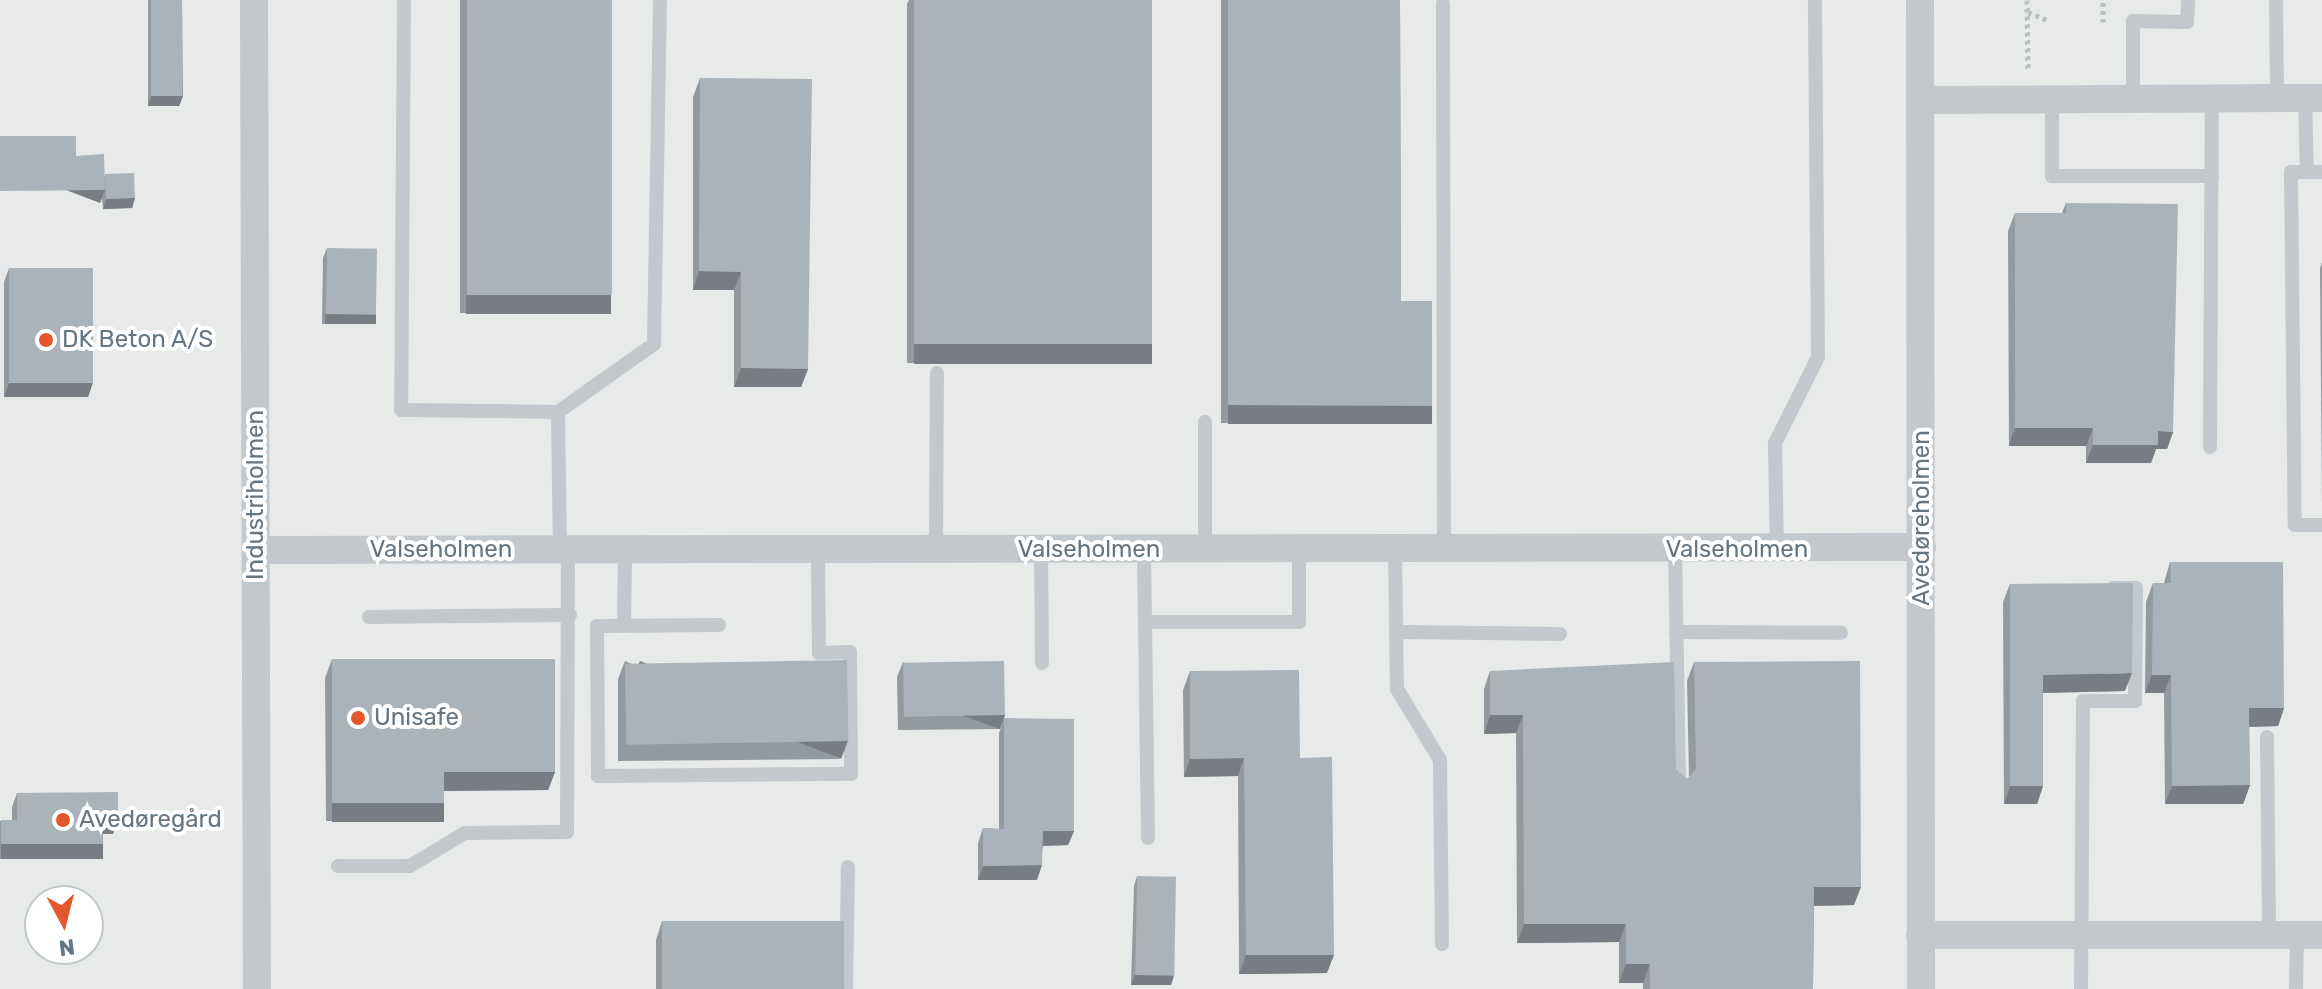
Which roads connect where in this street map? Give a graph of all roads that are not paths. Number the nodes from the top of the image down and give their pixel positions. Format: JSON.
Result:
{"nodes":[{"id":1,"x":254,"y":0,"type":"edge"},
{"id":2,"x":404,"y":0,"type":"edge"},
{"id":3,"x":660,"y":0,"type":"edge"},
{"id":4,"x":1815,"y":0,"type":"edge"},
{"id":5,"x":1920,"y":0,"type":"edge"},
{"id":6,"x":2188,"y":0,"type":"edge"},
{"id":7,"x":2276,"y":0,"type":"edge"},
{"id":8,"x":1443,"y":4,"type":"dead end"},
{"id":9,"x":2314,"y":98,"type":"edge"},
{"id":10,"x":2133,"y":99,"type":"junction"},
{"id":11,"x":2212,"y":99,"type":"junction"},
{"id":12,"x":2277,"y":99,"type":"junction"},
{"id":13,"x":1920,"y":100,"type":"junction"},
{"id":14,"x":2040,"y":100,"type":"junction"},
{"id":15,"x":2315,"y":172,"type":"edge"},
{"id":16,"x":2212,"y":176,"type":"junction"},
{"id":17,"x":937,"y":373,"type":"edge"},
{"id":18,"x":558,"y":412,"type":"junction"},
{"id":19,"x":1205,"y":422,"type":"dead end"},
{"id":20,"x":2210,"y":447,"type":"dead end"},
{"id":21,"x":2322,"y":525,"type":"edge"},
{"id":22,"x":1922,"y":547,"type":"junction"},
{"id":23,"x":256,"y":550,"type":"junction"},
{"id":24,"x":564,"y":550,"type":"junction"},
{"id":25,"x":625,"y":550,"type":"junction"},
{"id":26,"x":818,"y":550,"type":"junction"},
{"id":27,"x":936,"y":550,"type":"junction"},
{"id":28,"x":1041,"y":550,"type":"junction"},
{"id":29,"x":1144,"y":550,"type":"junction"},
{"id":30,"x":1205,"y":550,"type":"junction"},
{"id":31,"x":1299,"y":550,"type":"junction"},
{"id":32,"x":1395,"y":550,"type":"junction"},
{"id":33,"x":1444,"y":550,"type":"junction"},
{"id":34,"x":1675,"y":550,"type":"junction"},
{"id":35,"x":1777,"y":550,"type":"junction"},
{"id":36,"x":2090,"y":588,"type":"edge"},
{"id":37,"x":570,"y":615,"type":"junction"},
{"id":38,"x":369,"y":617,"type":"dead end"},
{"id":39,"x":1145,"y":622,"type":"junction"},
{"id":40,"x":719,"y":625,"type":"dead end"},
{"id":41,"x":624,"y":626,"type":"junction"},
{"id":42,"x":1396,"y":632,"type":"junction"},
{"id":43,"x":1676,"y":632,"type":"junction"},
{"id":44,"x":1841,"y":633,"type":"dead end"},
{"id":45,"x":1560,"y":634,"type":"dead end"},
{"id":46,"x":1042,"y":663,"type":"dead end"},
{"id":47,"x":2267,"y":737,"type":"edge"},
{"id":48,"x":1679,"y":788,"type":"edge"},
{"id":49,"x":1148,"y":838,"type":"dead end"},
{"id":50,"x":338,"y":866,"type":"dead end"},
{"id":51,"x":848,"y":867,"type":"dead end"},
{"id":52,"x":1920,"y":935,"type":"junction"},
{"id":53,"x":2082,"y":935,"type":"junction"},
{"id":54,"x":2269,"y":935,"type":"junction"},
{"id":55,"x":2310,"y":935,"type":"edge"},
{"id":56,"x":1442,"y":944,"type":"dead end"},
{"id":57,"x":257,"y":989,"type":"edge"},
{"id":58,"x":846,"y":989,"type":"edge"},
{"id":59,"x":1921,"y":989,"type":"edge"},
{"id":60,"x":2081,"y":989,"type":"edge"},
{"id":61,"x":2296,"y":989,"type":"edge"}],
"edges":[{"from":1,"to":23,"type":"street","name":"Industriholmen"},
{"from":2,"to":18,"type":"lane"},
{"from":3,"to":18,"type":"lane"},
{"from":4,"to":35,"type":"lane"},
{"from":5,"to":13,"type":"street","name":"Avedøreholmen"},
{"from":6,"to":10,"type":"lane"},
{"from":7,"to":12,"type":"lane"},
{"from":8,"to":33,"type":"lane"},
{"from":9,"to":12,"type":"street"},
{"from":9,"to":15,"type":"lane"},
{"from":10,"to":11,"type":"street"},
{"from":10,"to":14,"type":"street"},
{"from":11,"to":12,"type":"street"},
{"from":11,"to":16,"type":"lane"},
{"from":13,"to":14,"type":"street"},
{"from":13,"to":22,"type":"street","name":"Avedøreholmen"},
{"from":14,"to":16,"type":"lane"},
{"from":15,"to":21,"type":"lane"},
{"from":16,"to":20,"type":"lane"},
{"from":17,"to":27,"type":"lane"},
{"from":18,"to":24,"type":"lane"},
{"from":19,"to":30,"type":"lane"},
{"from":22,"to":35,"type":"street","name":"Valseholmen"},
{"from":22,"to":52,"type":"street","name":"Avedøreholmen"},
{"from":23,"to":24,"type":"street","name":"Valseholmen"},
{"from":23,"to":57,"type":"street","name":"Industriholmen"},
{"from":24,"to":25,"type":"street","name":"Valseholmen"},
{"from":24,"to":37,"type":"lane"},
{"from":25,"to":26,"type":"street","name":"Valseholmen"},
{"from":25,"to":41,"type":"lane"},
{"from":26,"to":27,"type":"street","name":"Valseholmen"},
{"from":26,"to":41,"type":"lane"},
{"from":27,"to":28,"type":"street","name":"Valseholmen"},
{"from":28,"to":29,"type":"street","name":"Valseholmen"},
{"from":28,"to":46,"type":"lane"},
{"from":29,"to":30,"type":"street","name":"Valseholmen"},
{"from":29,"to":39,"type":"lane"},
{"from":30,"to":31,"type":"street","name":"Valseholmen"},
{"from":31,"to":32,"type":"street","name":"Valseholmen"},
{"from":31,"to":39,"type":"lane"},
{"from":32,"to":33,"type":"street","name":"Valseholmen"},
{"from":32,"to":42,"type":"lane"},
{"from":33,"to":34,"type":"street","name":"Valseholmen"},
{"from":34,"to":35,"type":"street","name":"Valseholmen"},
{"from":34,"to":43,"type":"lane"},
{"from":36,"to":53,"type":"lane"},
{"from":37,"to":38,"type":"lane"},
{"from":37,"to":50,"type":"lane"},
{"from":39,"to":49,"type":"lane"},
{"from":40,"to":41,"type":"lane"},
{"from":42,"to":45,"type":"lane"},
{"from":42,"to":56,"type":"lane"},
{"from":43,"to":44,"type":"lane"},
{"from":43,"to":48,"type":"lane"},
{"from":47,"to":54,"type":"lane"},
{"from":51,"to":58,"type":"lane"},
{"from":52,"to":53,"type":"street"},
{"from":52,"to":59,"type":"street","name":"Avedøreholmen"},
{"from":53,"to":54,"type":"street"},
{"from":53,"to":60,"type":"lane"},
{"from":54,"to":55,"type":"street"},
{"from":55,"to":61,"type":"lane"}]}
